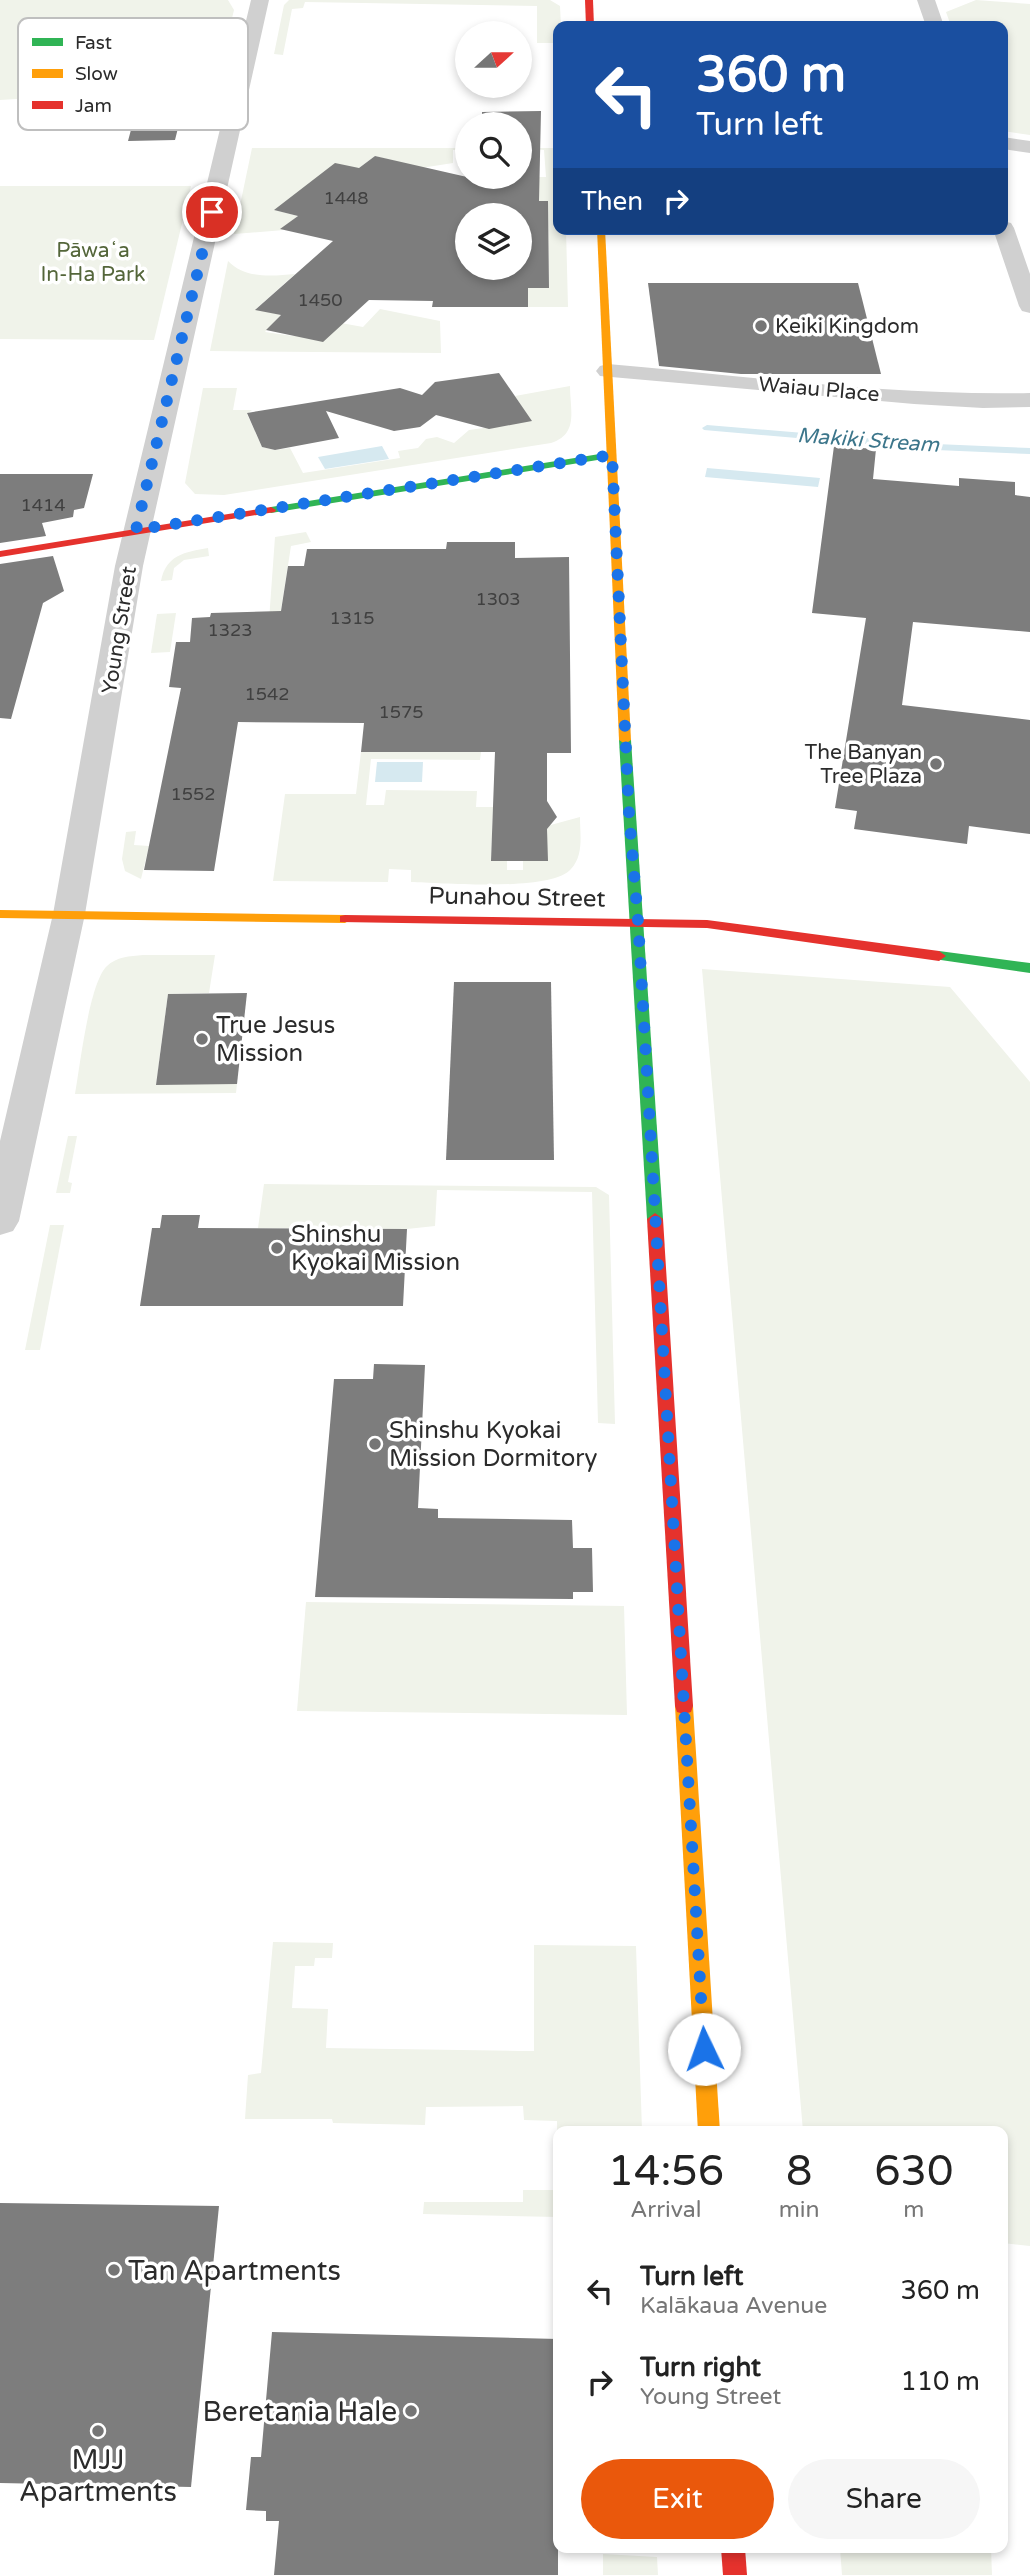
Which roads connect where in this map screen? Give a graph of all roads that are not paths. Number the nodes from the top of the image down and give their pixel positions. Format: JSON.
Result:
{"nodes":[{"id":1,"x":260,"y":0,"type":"edge"},
{"id":2,"x":589,"y":0,"type":"edge"},
{"id":3,"x":926,"y":0,"type":"edge"},
{"id":4,"x":590,"y":21,"type":"edge"},
{"id":5,"x":932,"y":21,"type":"edge"},
{"id":6,"x":248,"y":51,"type":"edge"},
{"id":7,"x":230,"y":130,"type":"edge"},
{"id":8,"x":1008,"y":143,"type":"edge"},
{"id":9,"x":1030,"y":147,"type":"edge"},
{"id":10,"x":601,"y":235,"type":"edge"},
{"id":11,"x":1005,"y":235,"type":"edge"},
{"id":12,"x":1030,"y":306,"type":"edge"},
{"id":13,"x":608,"y":371,"type":"junction"},
{"id":14,"x":1030,"y":400,"type":"edge"},
{"id":15,"x":612,"y":455,"type":"junction"},
{"id":16,"x":136,"y":530,"type":"junction"},
{"id":17,"x":0,"y":554,"type":"edge"},
{"id":18,"x":0,"y":914,"type":"edge"},
{"id":19,"x":69,"y":914,"type":"junction"},
{"id":20,"x":638,"y":921,"type":"junction"},
{"id":21,"x":1030,"y":968,"type":"edge"},
{"id":22,"x":0,"y":1221,"type":"edge"},
{"id":23,"x":709,"y":2126,"type":"edge"},
{"id":24,"x":733,"y":2553,"type":"edge"},
{"id":25,"x":735,"y":2575,"type":"edge"}],
"edges":[{"from":1,"to":6,"type":"street","name":"Young Street"},
{"from":2,"to":4,"type":"main road"},
{"from":3,"to":5,"type":"street"},
{"from":7,"to":16,"type":"street","name":"Young Street"},
{"from":8,"to":9,"type":"street"},
{"from":10,"to":13,"type":"main road"},
{"from":11,"to":12,"type":"street"},
{"from":13,"to":14,"type":"street","name":"Waiau Place"},
{"from":13,"to":15,"type":"main road"},
{"from":15,"to":16,"type":"main road"},
{"from":15,"to":20,"type":"main road"},
{"from":16,"to":17,"type":"main road"},
{"from":16,"to":19,"type":"street","name":"Young Street"},
{"from":18,"to":19,"type":"main road","name":"Punahou Street"},
{"from":19,"to":20,"type":"main road","name":"Punahou Street"},
{"from":19,"to":22,"type":"street","name":"Young Street"},
{"from":20,"to":21,"type":"main road","name":"Punahou Street"},
{"from":20,"to":23,"type":"main road"},
{"from":24,"to":25,"type":"main road"}]}
